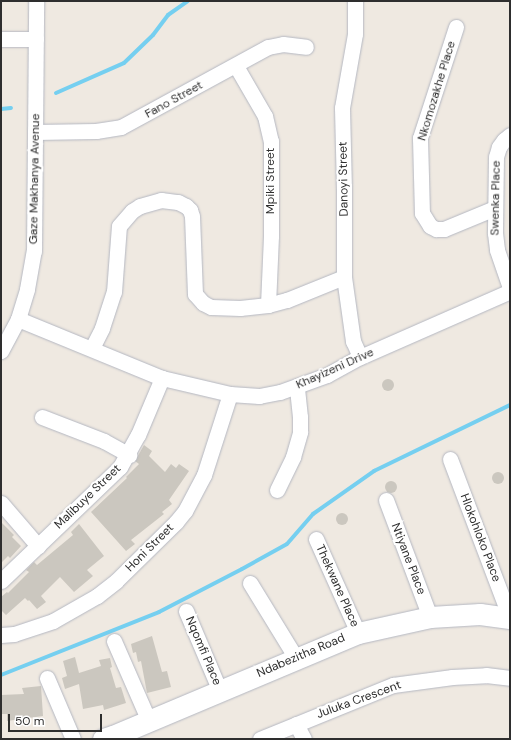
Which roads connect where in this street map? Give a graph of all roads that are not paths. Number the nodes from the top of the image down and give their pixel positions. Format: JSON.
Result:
{"nodes":[{"id":1,"x":36,"y":1,"type":"edge"},
{"id":2,"x":355,"y":1,"type":"edge"},
{"id":3,"x":456,"y":27,"type":"dead end"},
{"id":4,"x":1,"y":39,"type":"edge"},
{"id":5,"x":36,"y":39,"type":"junction"},
{"id":6,"x":306,"y":47,"type":"dead end"},
{"id":7,"x":236,"y":66,"type":"junction"},
{"id":8,"x":35,"y":132,"type":"junction"},
{"id":9,"x":510,"y":135,"type":"edge"},
{"id":10,"x":495,"y":208,"type":"junction"},
{"id":11,"x":344,"y":278,"type":"junction"},
{"id":12,"x":510,"y":287,"type":"edge"},
{"id":13,"x":510,"y":291,"type":"edge"},
{"id":14,"x":268,"y":305,"type":"junction"},
{"id":15,"x":18,"y":319,"type":"junction"},
{"id":16,"x":92,"y":348,"type":"junction"},
{"id":17,"x":1,"y":351,"type":"edge"},
{"id":18,"x":360,"y":357,"type":"junction"},
{"id":19,"x":162,"y":378,"type":"junction"},
{"id":20,"x":297,"y":386,"type":"junction"},
{"id":21,"x":230,"y":394,"type":"junction"},
{"id":22,"x":42,"y":416,"type":"dead end"},
{"id":23,"x":128,"y":455,"type":"junction"},
{"id":24,"x":450,"y":459,"type":"dead end"},
{"id":25,"x":277,"y":490,"type":"dead end"},
{"id":26,"x":386,"y":500,"type":"dead end"},
{"id":27,"x":1,"y":503,"type":"edge"},
{"id":28,"x":316,"y":539,"type":"dead end"},
{"id":29,"x":38,"y":546,"type":"junction"},
{"id":30,"x":1,"y":581,"type":"edge"},
{"id":31,"x":250,"y":583,"type":"dead end"},
{"id":32,"x":186,"y":611,"type":"dead end"},
{"id":33,"x":430,"y":617,"type":"junction"},
{"id":34,"x":510,"y":618,"type":"edge"},
{"id":35,"x":358,"y":633,"type":"junction"},
{"id":36,"x":1,"y":635,"type":"edge"},
{"id":37,"x":114,"y":642,"type":"dead end"},
{"id":38,"x":296,"y":658,"type":"junction"},
{"id":39,"x":47,"y":678,"type":"dead end"},
{"id":40,"x":510,"y":678,"type":"edge"},
{"id":41,"x":220,"y":691,"type":"junction"},
{"id":42,"x":149,"y":721,"type":"junction"},
{"id":43,"x":296,"y":724,"type":"junction"},
{"id":44,"x":73,"y":739,"type":"edge"},
{"id":45,"x":103,"y":739,"type":"edge"},
{"id":46,"x":260,"y":739,"type":"edge"},
{"id":47,"x":304,"y":739,"type":"edge"}],
"edges":[{"from":1,"to":5,"type":"street","name":"Gaze Makhanya Avenue"},
{"from":2,"to":11,"type":"street","name":"Danoyi Street"},
{"from":3,"to":10,"type":"street","name":"Nkomozakhe Place"},
{"from":4,"to":5,"type":"street"},
{"from":5,"to":8,"type":"street","name":"Gaze Makhanya Avenue"},
{"from":6,"to":7,"type":"street","name":"Fano Street"},
{"from":7,"to":8,"type":"street","name":"Fano Street"},
{"from":7,"to":14,"type":"street","name":"Mpiki Street"},
{"from":8,"to":15,"type":"street","name":"Gaze Makhanya Avenue"},
{"from":9,"to":10,"type":"street","name":"Swenka Place"},
{"from":10,"to":12,"type":"street","name":"Swenka Place"},
{"from":11,"to":14,"type":"street"},
{"from":11,"to":18,"type":"street","name":"Danoyi Street"},
{"from":13,"to":18,"type":"street","name":"Khayizeni Drive"},
{"from":14,"to":16,"type":"street"},
{"from":15,"to":16,"type":"street","name":"Khayizeni Drive"},
{"from":15,"to":17,"type":"street","name":"Gaze Makhanya Avenue"},
{"from":16,"to":19,"type":"street","name":"Khayizeni Drive"},
{"from":18,"to":20,"type":"street","name":"Khayizeni Drive"},
{"from":19,"to":21,"type":"street","name":"Khayizeni Drive"},
{"from":19,"to":23,"type":"street","name":"Malibuye Street"},
{"from":20,"to":21,"type":"street","name":"Khayizeni Drive"},
{"from":20,"to":25,"type":"street"},
{"from":21,"to":36,"type":"street","name":"Honi Street"},
{"from":22,"to":23,"type":"street"},
{"from":23,"to":29,"type":"street","name":"Malibuye Street"},
{"from":24,"to":34,"type":"street","name":"Hlokohloko Place"},
{"from":26,"to":33,"type":"street","name":"Ntiyane Place"},
{"from":27,"to":29,"type":"street"},
{"from":28,"to":35,"type":"street","name":"Thekwane Place"},
{"from":29,"to":30,"type":"street","name":"Malibuye Street"},
{"from":31,"to":38,"type":"street"},
{"from":32,"to":41,"type":"street","name":"Nqomfi Place"},
{"from":33,"to":34,"type":"street","name":"Ndabezitha Road"},
{"from":33,"to":35,"type":"street","name":"Ndabezitha Road"},
{"from":35,"to":38,"type":"street","name":"Ndabezitha Road"},
{"from":37,"to":42,"type":"street"},
{"from":38,"to":41,"type":"street","name":"Ndabezitha Road"},
{"from":39,"to":44,"type":"street"},
{"from":40,"to":43,"type":"street","name":"Juluka Crescent"},
{"from":41,"to":42,"type":"street","name":"Ndabezitha Road"},
{"from":42,"to":45,"type":"street","name":"Ndabezitha Road"},
{"from":43,"to":46,"type":"street","name":"Juluka Crescent"},
{"from":43,"to":47,"type":"street"}]}
